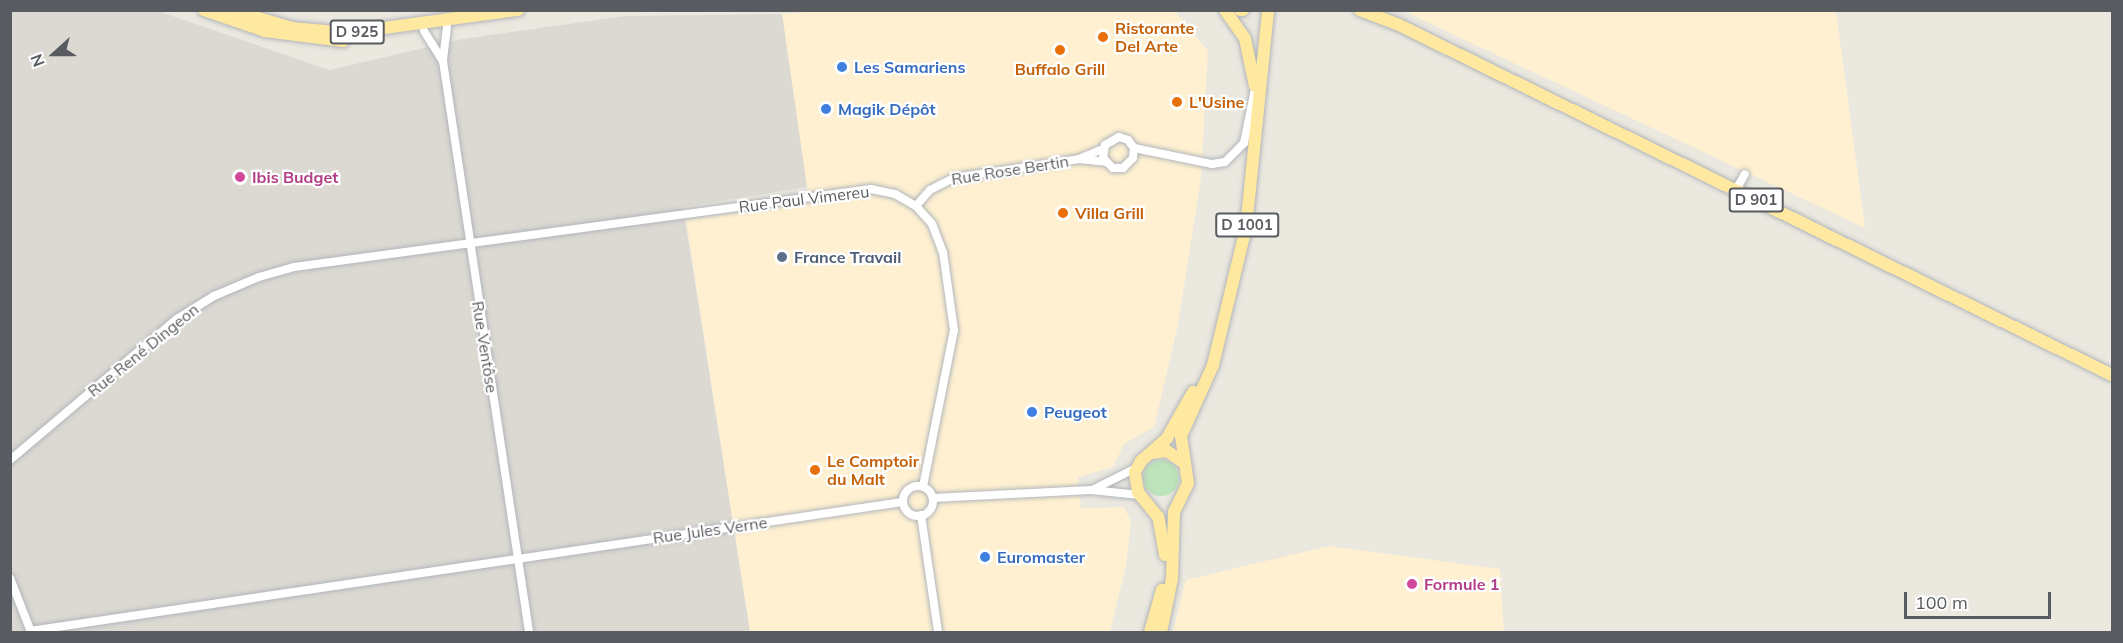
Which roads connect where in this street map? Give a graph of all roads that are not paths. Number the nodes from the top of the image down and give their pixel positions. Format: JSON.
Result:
{"nodes":[{"id":1,"x":204,"y":10,"type":"edge"},
{"id":2,"x":231,"y":10,"type":"edge"},
{"id":3,"x":518,"y":10,"type":"edge"},
{"id":4,"x":1225,"y":10,"type":"edge"},
{"id":5,"x":1268,"y":10,"type":"edge"},
{"id":6,"x":1360,"y":10,"type":"edge"},
{"id":7,"x":1378,"y":10,"type":"edge"},
{"id":8,"x":485,"y":16,"type":"junction"},
{"id":9,"x":1399,"y":25,"type":"junction"},
{"id":10,"x":447,"y":27,"type":"junction"},
{"id":11,"x":424,"y":32,"type":"junction"},
{"id":12,"x":442,"y":61,"type":"junction"},
{"id":13,"x":1255,"y":89,"type":"junction"},
{"id":14,"x":1257,"y":108,"type":"junction"},
{"id":15,"x":1134,"y":148,"type":"junction"},
{"id":16,"x":1103,"y":149,"type":"junction"},
{"id":17,"x":1079,"y":159,"type":"junction"},
{"id":18,"x":1106,"y":162,"type":"junction"},
{"id":19,"x":1744,"y":174,"type":"dead end"},
{"id":20,"x":1736,"y":190,"type":"junction"},
{"id":21,"x":916,"y":206,"type":"junction"},
{"id":22,"x":470,"y":245,"type":"junction"},
{"id":23,"x":1220,"y":338,"type":"junction"},
{"id":24,"x":2112,"y":375,"type":"edge"},
{"id":25,"x":1150,"y":453,"type":"junction"},
{"id":26,"x":10,"y":460,"type":"edge"},
{"id":27,"x":1184,"y":463,"type":"junction"},
{"id":28,"x":1136,"y":468,"type":"junction"},
{"id":29,"x":923,"y":486,"type":"junction"},
{"id":30,"x":1091,"y":490,"type":"junction"},
{"id":31,"x":1181,"y":497,"type":"junction"},
{"id":32,"x":933,"y":498,"type":"junction"},
{"id":33,"x":1144,"y":499,"type":"junction"},
{"id":34,"x":903,"y":502,"type":"junction"},
{"id":35,"x":921,"y":515,"type":"junction"},
{"id":36,"x":517,"y":556,"type":"junction"},
{"id":37,"x":10,"y":578,"type":"edge"},
{"id":38,"x":31,"y":632,"type":"edge"},
{"id":39,"x":529,"y":633,"type":"edge"},
{"id":40,"x":938,"y":633,"type":"edge"},
{"id":41,"x":1150,"y":633,"type":"edge"},
{"id":42,"x":1161,"y":633,"type":"edge"}],
"edges":[{"from":1,"to":11,"type":"main road","number":"D 925"},
{"from":2,"to":8,"type":"main road","number":"D 925"},
{"from":3,"to":8,"type":"main road","number":"D 925"},
{"from":4,"to":13,"type":"main road","number":"D 1001"},
{"from":5,"to":14,"type":"main road","number":"D 1001"},
{"from":6,"to":9,"type":"main road","number":"D 901"},
{"from":7,"to":9,"type":"main road","number":"D 901"},
{"from":8,"to":10,"type":"main road","number":"D 925"},
{"from":9,"to":20,"type":"main road","number":"D 901"},
{"from":10,"to":11,"type":"main road","number":"D 925"},
{"from":10,"to":12,"type":"street","name":"Rue Ventôse"},
{"from":11,"to":12,"type":"street","name":"Rue Ventôse"},
{"from":12,"to":22,"type":"street","name":"Rue Ventôse"},
{"from":13,"to":14,"type":"main road","number":"D 1001"},
{"from":13,"to":15,"type":"street"},
{"from":14,"to":23,"type":"main road","number":"D 1001"},
{"from":15,"to":16,"type":"street"},
{"from":15,"to":18,"type":"street"},
{"from":16,"to":17,"type":"street","name":"Rue Rose Bertin"},
{"from":16,"to":18,"type":"street"},
{"from":17,"to":18,"type":"street","name":"Rue Rose Bertin"},
{"from":17,"to":21,"type":"street","name":"Rue Rose Bertin"},
{"from":19,"to":20,"type":"street"},
{"from":20,"to":24,"type":"main road","number":"D 901"},
{"from":21,"to":22,"type":"street","name":"Rue Paul Vimereu"},
{"from":21,"to":29,"type":"street","name":"Rue Paul Vimereu"},
{"from":22,"to":26,"type":"street","name":"Rue René Dingeon"},
{"from":22,"to":36,"type":"street","name":"Rue Ventôse"},
{"from":23,"to":25,"type":"main road","number":"D 1001"},
{"from":23,"to":27,"type":"main road","number":"D 1001"},
{"from":25,"to":27,"type":"main road"},
{"from":25,"to":28,"type":"main road"},
{"from":27,"to":31,"type":"main road"},
{"from":28,"to":30,"type":"street"},
{"from":28,"to":33,"type":"main road"},
{"from":29,"to":32,"type":"street"},
{"from":29,"to":34,"type":"street"},
{"from":30,"to":32,"type":"street"},
{"from":30,"to":33,"type":"street"},
{"from":31,"to":33,"type":"main road"},
{"from":31,"to":42,"type":"main road"},
{"from":32,"to":35,"type":"street"},
{"from":33,"to":41,"type":"main road"},
{"from":34,"to":35,"type":"street"},
{"from":34,"to":36,"type":"street","name":"Rue Jules Verne"},
{"from":35,"to":40,"type":"street"},
{"from":36,"to":38,"type":"street"},
{"from":36,"to":39,"type":"street","name":"Rue Ventôse"},
{"from":37,"to":38,"type":"street"}]}
